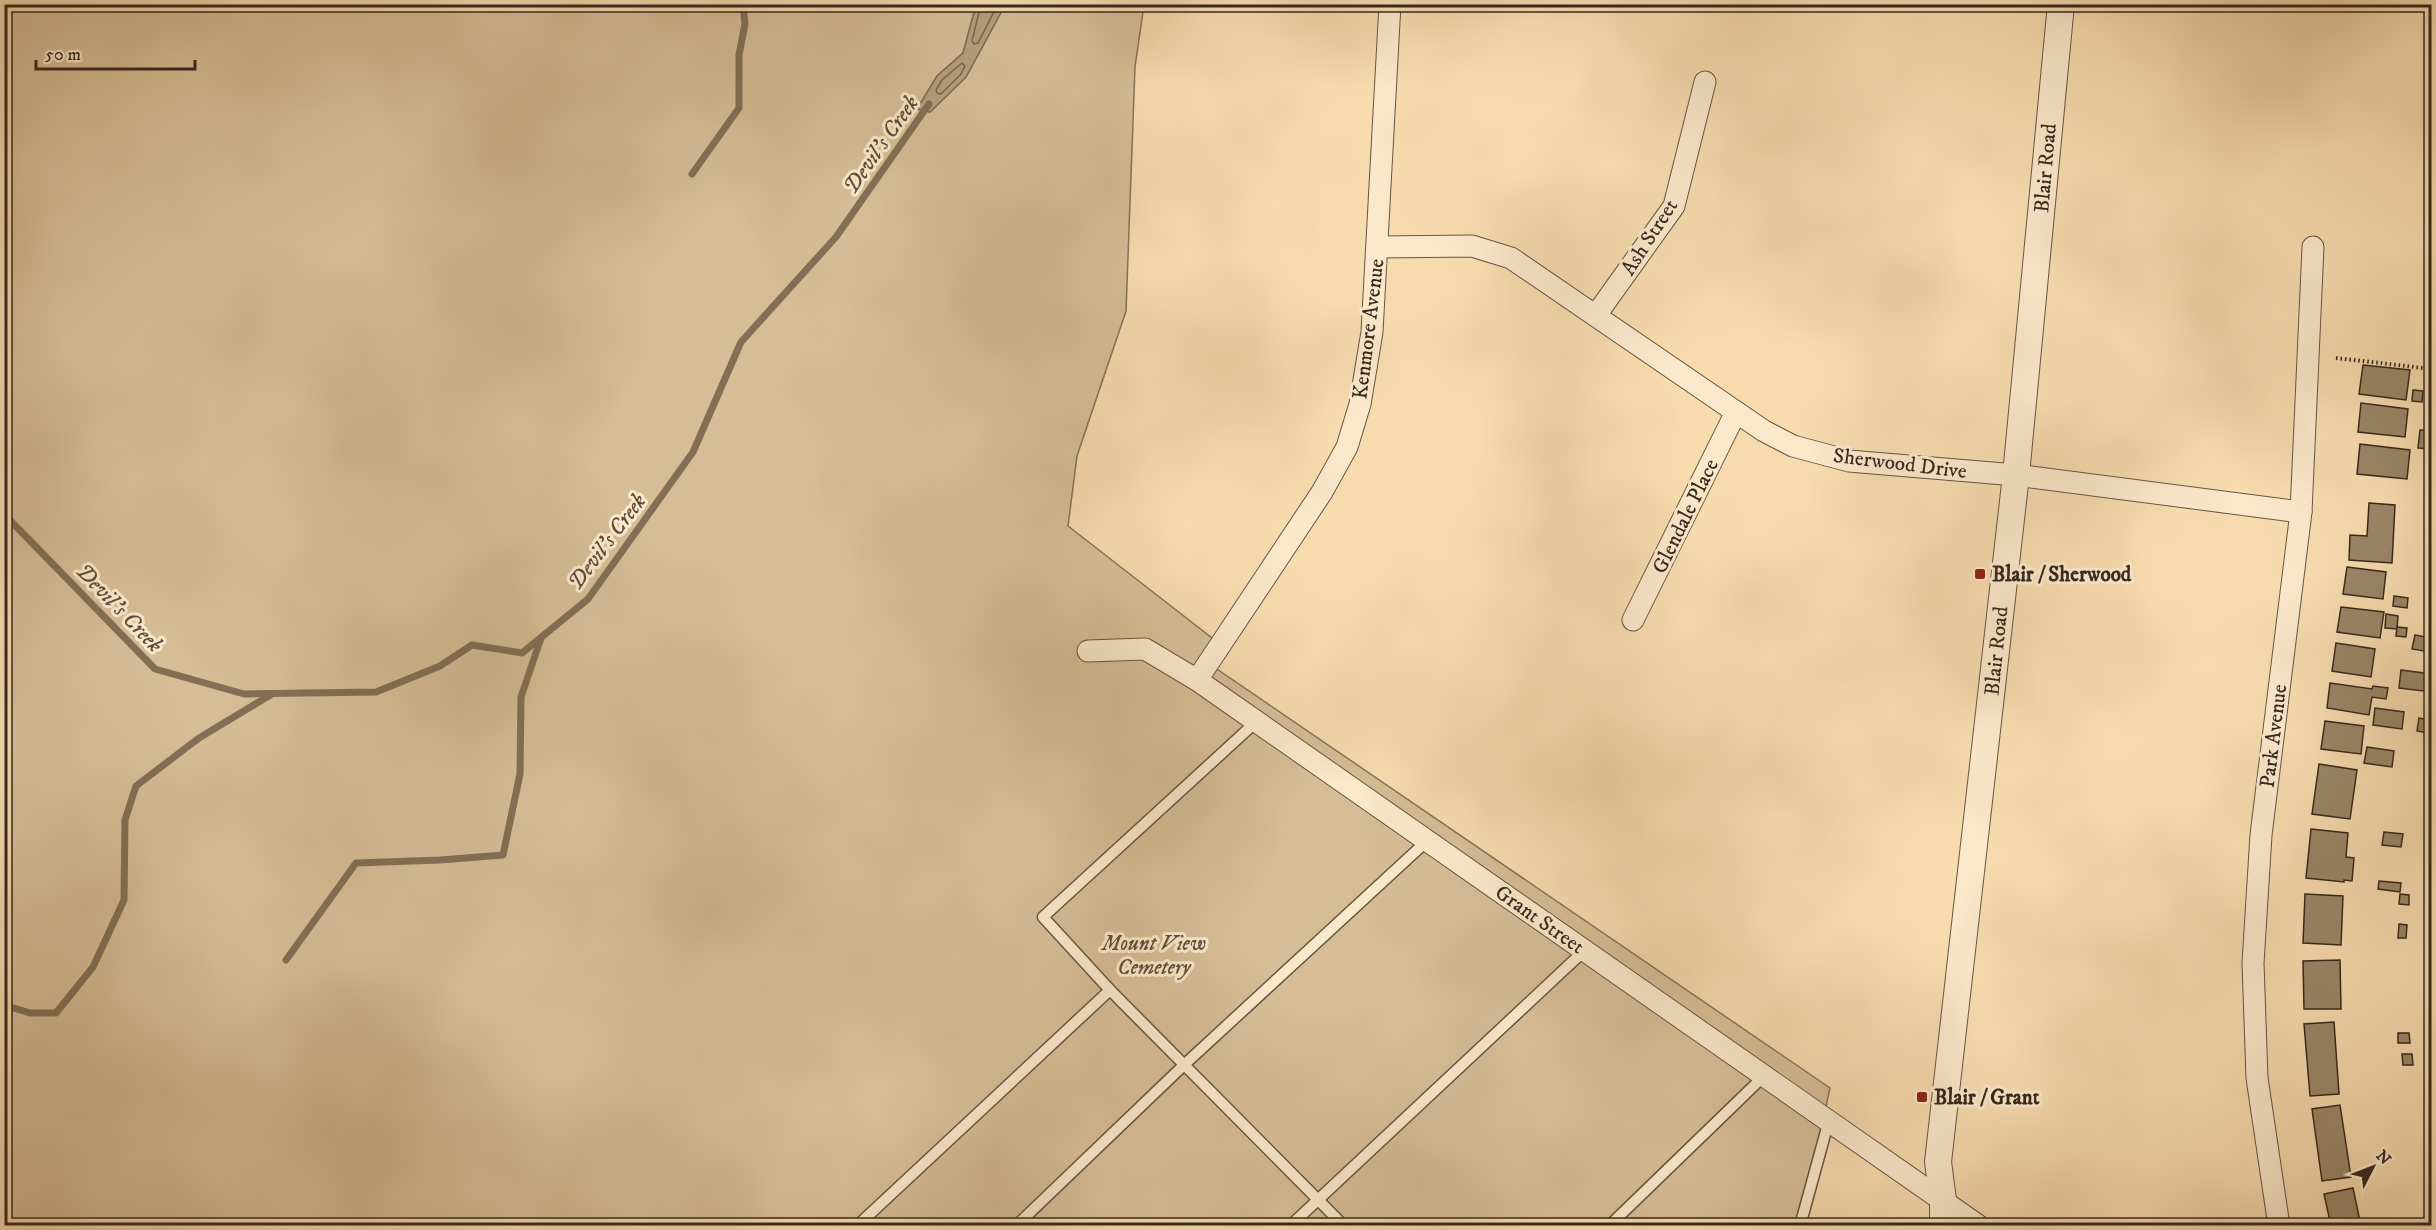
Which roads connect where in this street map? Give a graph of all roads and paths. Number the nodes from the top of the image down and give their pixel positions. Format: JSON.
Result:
{"nodes":[{"id":1,"x":1390,"y":4,"type":"edge"},
{"id":2,"x":2061,"y":4,"type":"edge"},
{"id":3,"x":1705,"y":82,"type":"dead end"},
{"id":4,"x":1378,"y":247,"type":"junction"},
{"id":5,"x":2313,"y":247,"type":"dead end"},
{"id":6,"x":1596,"y":315,"type":"junction"},
{"id":7,"x":2336,"y":358,"type":"dead end"},
{"id":8,"x":2432,"y":369,"type":"edge"},
{"id":9,"x":1737,"y":412,"type":"junction"},
{"id":10,"x":2016,"y":475,"type":"junction"},
{"id":11,"x":2301,"y":512,"type":"junction"},
{"id":12,"x":1633,"y":620,"type":"dead end"},
{"id":13,"x":1088,"y":651,"type":"dead end"},
{"id":14,"x":1197,"y":680,"type":"junction"},
{"id":15,"x":1257,"y":720,"type":"junction"},
{"id":16,"x":1428,"y":840,"type":"junction"},
{"id":17,"x":1585,"y":950,"type":"junction"},
{"id":18,"x":1110,"y":990,"type":"junction"},
{"id":19,"x":1185,"y":1064,"type":"junction"},
{"id":20,"x":1764,"y":1076,"type":"junction"},
{"id":21,"x":1829,"y":1120,"type":"junction"},
{"id":22,"x":1319,"y":1199,"type":"junction"},
{"id":23,"x":1943,"y":1200,"type":"junction"},
{"id":24,"x":857,"y":1226,"type":"edge"},
{"id":25,"x":1016,"y":1226,"type":"edge"},
{"id":26,"x":1290,"y":1226,"type":"edge"},
{"id":27,"x":1344,"y":1226,"type":"edge"},
{"id":28,"x":1609,"y":1226,"type":"edge"},
{"id":29,"x":1800,"y":1226,"type":"edge"},
{"id":30,"x":1943,"y":1226,"type":"edge"},
{"id":31,"x":1979,"y":1226,"type":"edge"},
{"id":32,"x":2279,"y":1226,"type":"edge"}],
"edges":[{"from":1,"to":4,"type":"street","name":"Kenmore Avenue"},
{"from":2,"to":10,"type":"street","name":"Blair Road"},
{"from":3,"to":6,"type":"street","name":"Ash Street"},
{"from":4,"to":6,"type":"street","name":"Sherwood Drive"},
{"from":4,"to":14,"type":"street","name":"Kenmore Avenue"},
{"from":5,"to":11,"type":"street","name":"Park Avenue"},
{"from":6,"to":9,"type":"street","name":"Sherwood Drive"},
{"from":7,"to":8,"type":"path"},
{"from":9,"to":10,"type":"street","name":"Sherwood Drive"},
{"from":9,"to":12,"type":"street","name":"Glendale Place"},
{"from":10,"to":11,"type":"street","name":"Sherwood Drive"},
{"from":10,"to":23,"type":"street","name":"Blair Road"},
{"from":11,"to":32,"type":"street","name":"Park Avenue"},
{"from":13,"to":14,"type":"street","name":"Grant Street"},
{"from":14,"to":15,"type":"street","name":"Grant Street"},
{"from":15,"to":16,"type":"street","name":"Grant Street"},
{"from":15,"to":18,"type":"lane"},
{"from":16,"to":17,"type":"street","name":"Grant Street"},
{"from":16,"to":19,"type":"lane"},
{"from":17,"to":20,"type":"street","name":"Grant Street"},
{"from":17,"to":22,"type":"lane"},
{"from":18,"to":19,"type":"lane"},
{"from":18,"to":24,"type":"lane"},
{"from":19,"to":22,"type":"lane"},
{"from":19,"to":25,"type":"lane"},
{"from":20,"to":21,"type":"street","name":"Grant Street"},
{"from":20,"to":28,"type":"lane"},
{"from":21,"to":23,"type":"street","name":"Grant Street"},
{"from":21,"to":29,"type":"lane"},
{"from":22,"to":26,"type":"lane"},
{"from":22,"to":27,"type":"lane"},
{"from":23,"to":30,"type":"street","name":"Blair Road"},
{"from":23,"to":31,"type":"street","name":"Grant Street"}]}
